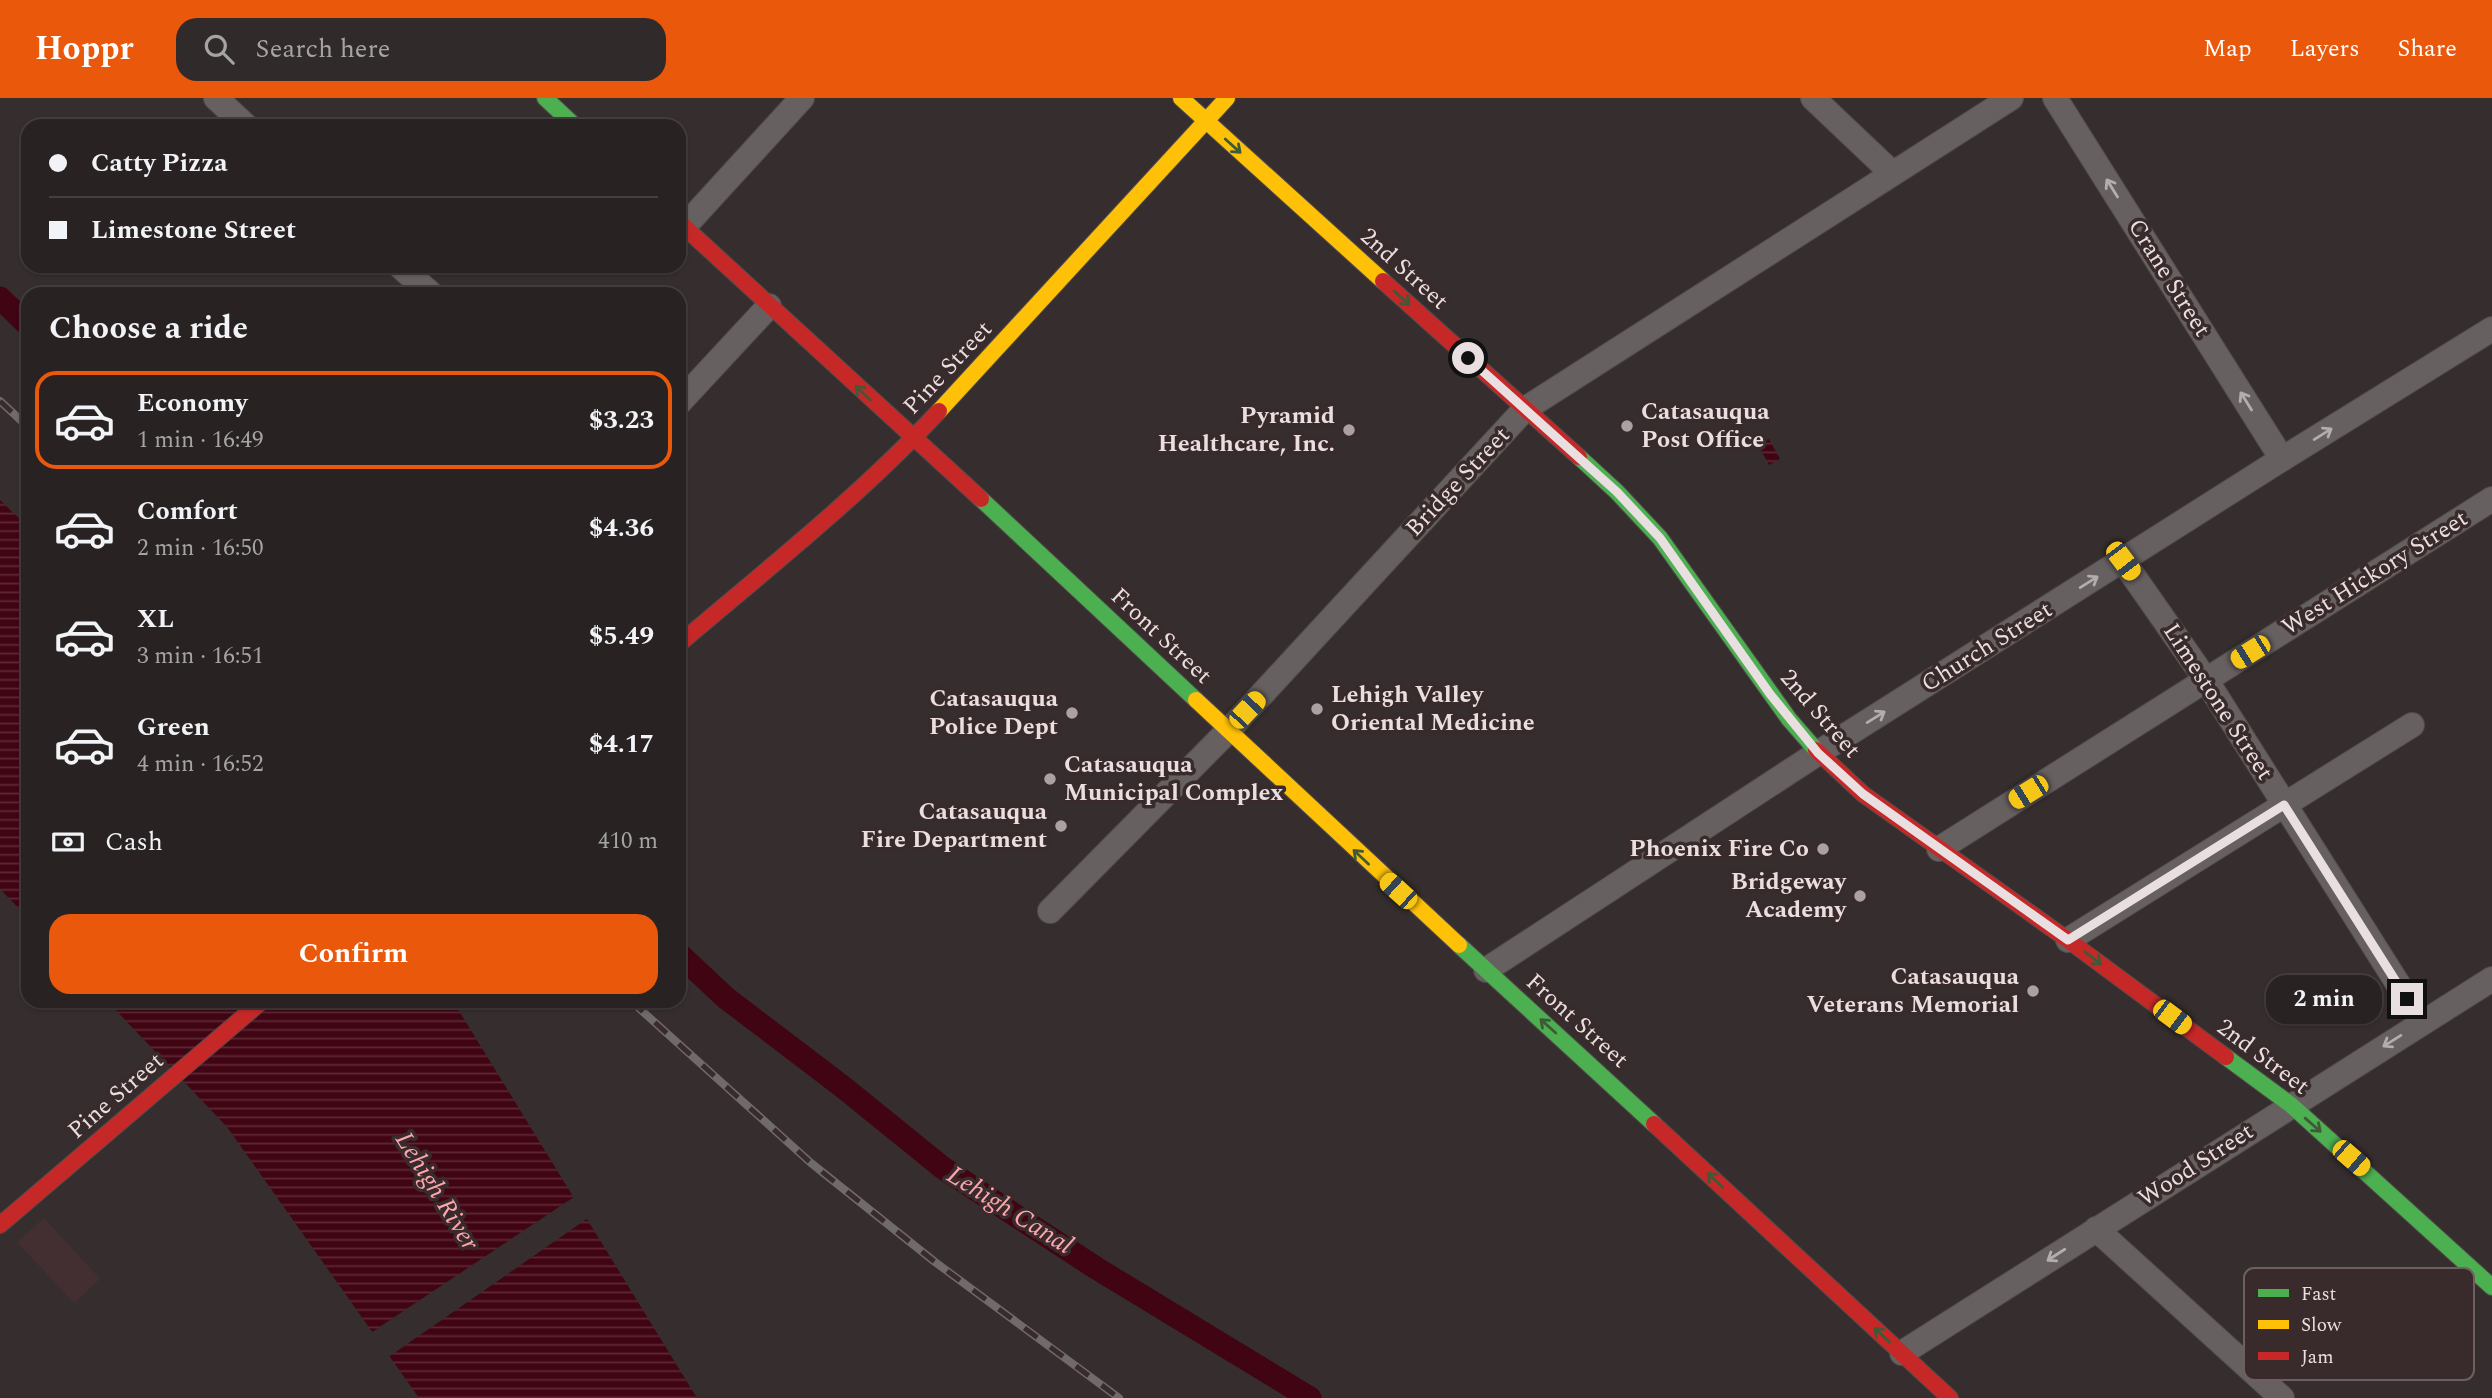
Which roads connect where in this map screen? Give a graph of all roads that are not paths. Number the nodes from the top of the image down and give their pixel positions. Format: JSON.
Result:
{"nodes":[{"id":1,"x":216,"y":98,"type":"edge"},
{"id":2,"x":545,"y":98,"type":"edge"},
{"id":3,"x":802,"y":98,"type":"edge"},
{"id":4,"x":1181,"y":98,"type":"edge"},
{"id":5,"x":1227,"y":98,"type":"edge"},
{"id":6,"x":1813,"y":98,"type":"edge"},
{"id":7,"x":2011,"y":98,"type":"edge"},
{"id":8,"x":2055,"y":98,"type":"edge"},
{"id":9,"x":238,"y":119,"type":"edge"},
{"id":10,"x":568,"y":119,"type":"edge"},
{"id":11,"x":1206,"y":121,"type":"junction"},
{"id":12,"x":1892,"y":173,"type":"junction"},
{"id":13,"x":686,"y":220,"type":"edge"},
{"id":14,"x":686,"y":230,"type":"edge"},
{"id":15,"x":408,"y":273,"type":"edge"},
{"id":16,"x":422,"y":287,"type":"edge"},
{"id":17,"x":769,"y":306,"type":"junction"},
{"id":18,"x":2492,"y":329,"type":"edge"},
{"id":19,"x":686,"y":395,"type":"edge"},
{"id":20,"x":1525,"y":409,"type":"junction"},
{"id":21,"x":913,"y":439,"type":"junction"},
{"id":22,"x":2282,"y":459,"type":"junction"},
{"id":23,"x":2492,"y":499,"type":"edge"},
{"id":24,"x":2123,"y":561,"type":"junction"},
{"id":25,"x":686,"y":639,"type":"edge"},
{"id":26,"x":2206,"y":680,"type":"junction"},
{"id":27,"x":2412,"y":725,"type":"dead end"},
{"id":28,"x":1228,"y":731,"type":"junction"},
{"id":29,"x":1818,"y":753,"type":"junction"},
{"id":30,"x":2284,"y":805,"type":"junction"},
{"id":31,"x":1939,"y":849,"type":"junction"},
{"id":32,"x":1050,"y":911,"type":"dead end"},
{"id":33,"x":2068,"y":940,"type":"junction"},
{"id":34,"x":1486,"y":970,"type":"junction"},
{"id":35,"x":2491,"y":981,"type":"edge"},
{"id":36,"x":254,"y":1008,"type":"edge"},
{"id":37,"x":2422,"y":1022,"type":"junction"},
{"id":38,"x":2291,"y":1105,"type":"junction"},
{"id":39,"x":0,"y":1225,"type":"edge"},
{"id":40,"x":2096,"y":1229,"type":"junction"},
{"id":41,"x":2471,"y":1268,"type":"edge"},
{"id":42,"x":2474,"y":1271,"type":"edge"},
{"id":43,"x":2492,"y":1287,"type":"edge"},
{"id":44,"x":1902,"y":1353,"type":"junction"},
{"id":45,"x":2244,"y":1363,"type":"edge"},
{"id":46,"x":2262,"y":1380,"type":"edge"},
{"id":47,"x":1950,"y":1398,"type":"edge"},
{"id":48,"x":2282,"y":1398,"type":"edge"}],
"edges":[{"from":1,"to":9,"type":"street"},
{"from":2,"to":10,"type":"main road"},
{"from":3,"to":13,"type":"street"},
{"from":4,"to":11,"type":"main road","name":"2nd Street"},
{"from":5,"to":11,"type":"main road","name":"Pine Street"},
{"from":6,"to":12,"type":"street"},
{"from":7,"to":12,"type":"street","name":"Bridge Street"},
{"from":22,"to":8,"type":"street","name":"Crane Street","one_way":true},
{"from":11,"to":20,"type":"main road","name":"2nd Street","one_way":true},
{"from":11,"to":21,"type":"main road","name":"Pine Street"},
{"from":12,"to":20,"type":"street","name":"Bridge Street"},
{"from":14,"to":17,"type":"main road","name":"Front Street"},
{"from":15,"to":16,"type":"street"},
{"from":17,"to":19,"type":"street"},
{"from":21,"to":17,"type":"main road","name":"Front Street","one_way":true},
{"from":22,"to":18,"type":"street","name":"Church Street","one_way":true},
{"from":20,"to":28,"type":"street","name":"Bridge Street"},
{"from":20,"to":29,"type":"main road","name":"2nd Street"},
{"from":21,"to":25,"type":"main road","name":"Pine Street"},
{"from":21,"to":28,"type":"main road","name":"Front Street"},
{"from":22,"to":24,"type":"street","name":"Church Street"},
{"from":23,"to":26,"type":"street","name":"West Hickory Street"},
{"from":24,"to":26,"type":"street","name":"Limestone Street"},
{"from":29,"to":24,"type":"street","name":"Church Street","one_way":true},
{"from":26,"to":30,"type":"street","name":"Limestone Street"},
{"from":26,"to":31,"type":"street","name":"West Hickory Street"},
{"from":27,"to":30,"type":"street"},
{"from":28,"to":32,"type":"street","name":"Bridge Street"},
{"from":34,"to":28,"type":"main road","name":"Front Street","one_way":true},
{"from":29,"to":31,"type":"main road","name":"2nd Street"},
{"from":29,"to":34,"type":"street","name":"Church Street"},
{"from":30,"to":33,"type":"street"},
{"from":30,"to":37,"type":"street","name":"Limestone Street"},
{"from":31,"to":33,"type":"main road","name":"2nd Street"},
{"from":33,"to":38,"type":"main road","name":"2nd Street","one_way":true},
{"from":44,"to":34,"type":"main road","name":"Front Street","one_way":true},
{"from":35,"to":37,"type":"street","name":"Wood Street"},
{"from":36,"to":39,"type":"main road","name":"Pine Street"},
{"from":37,"to":38,"type":"street","name":"Wood Street","one_way":true},
{"from":38,"to":40,"type":"street","name":"Wood Street"},
{"from":38,"to":41,"type":"main road","name":"2nd Street","one_way":true},
{"from":40,"to":44,"type":"street","name":"Wood Street","one_way":true},
{"from":40,"to":45,"type":"street"},
{"from":42,"to":43,"type":"main road","name":"2nd Street","one_way":true},
{"from":44,"to":47,"type":"main road","name":"Front Street"},
{"from":46,"to":48,"type":"street"}]}
